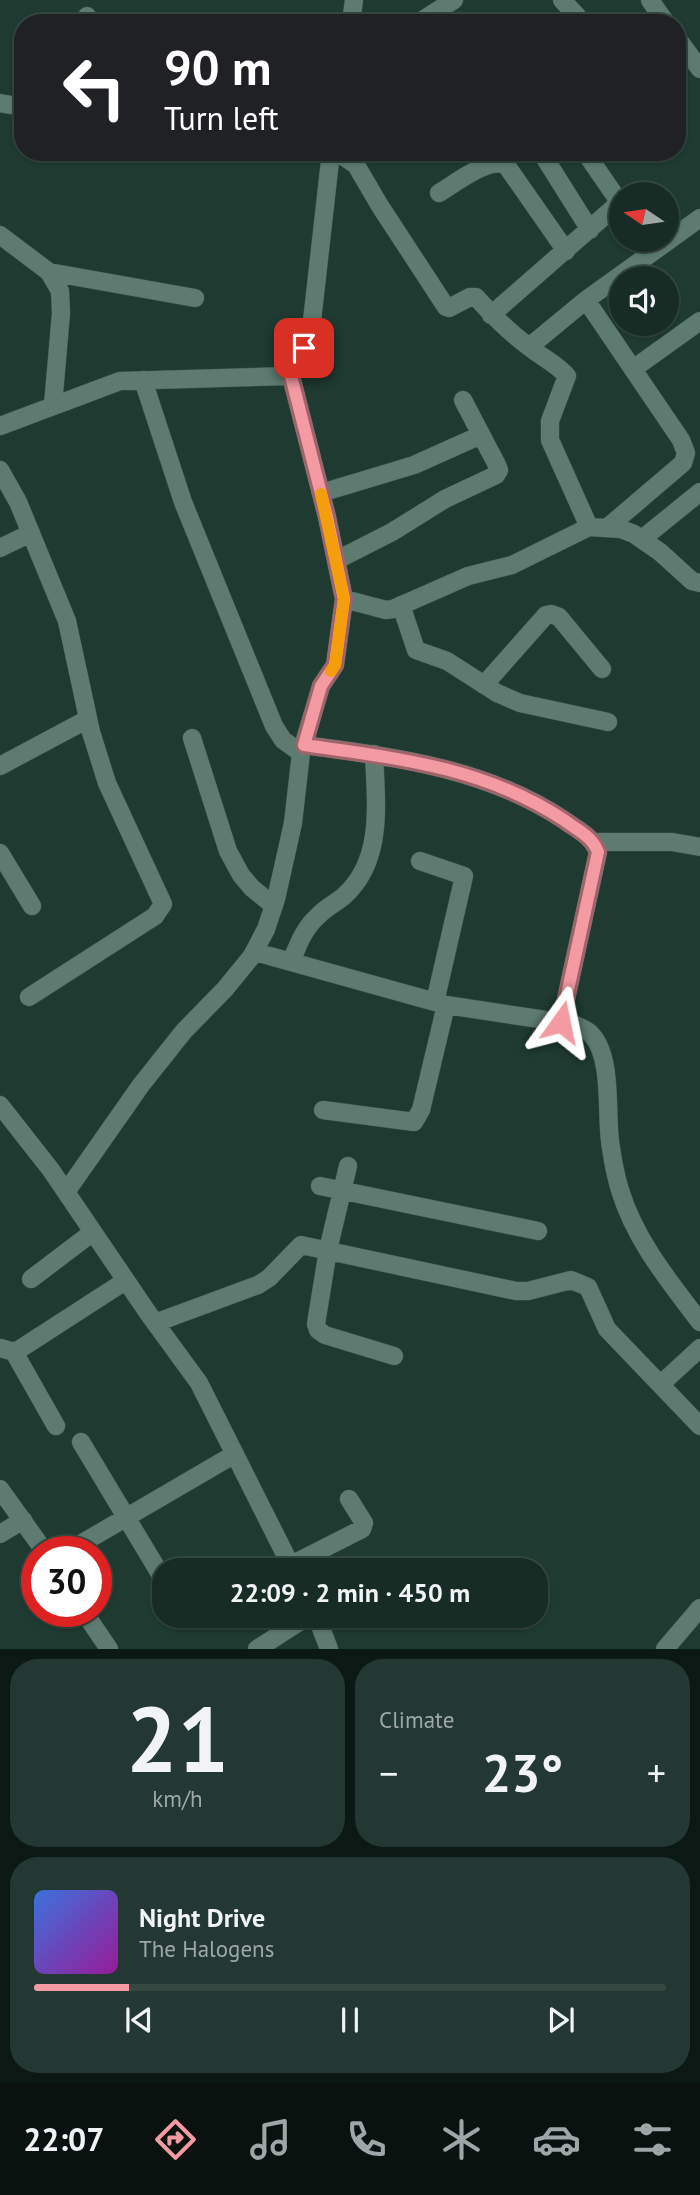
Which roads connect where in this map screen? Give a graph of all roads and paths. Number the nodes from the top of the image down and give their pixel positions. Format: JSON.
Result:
{"nodes":[{"id":1,"x":454,"y":0,"type":"edge"},
{"id":2,"x":562,"y":0,"type":"edge"},
{"id":3,"x":432,"y":14,"type":"edge"},
{"id":4,"x":575,"y":14,"type":"edge"},
{"id":5,"x":686,"y":50,"type":"edge"},
{"id":6,"x":700,"y":68,"type":"edge"},
{"id":7,"x":330,"y":161,"type":"edge"},
{"id":8,"x":351,"y":161,"type":"edge"},
{"id":9,"x":547,"y":161,"type":"edge"},
{"id":10,"x":591,"y":161,"type":"edge"},
{"id":11,"x":439,"y":193,"type":"dead end"},
{"id":12,"x":699,"y":220,"type":"edge"},
{"id":13,"x":590,"y":230,"type":"junction"},
{"id":14,"x":0,"y":235,"type":"edge"},
{"id":15,"x":566,"y":251,"type":"junction"},
{"id":16,"x":49,"y":272,"type":"junction"},
{"id":17,"x":195,"y":298,"type":"dead end"},
{"id":18,"x":586,"y":300,"type":"junction"},
{"id":19,"x":491,"y":315,"type":"junction"},
{"id":20,"x":700,"y":321,"type":"edge"},
{"id":21,"x":528,"y":347,"type":"junction"},
{"id":22,"x":633,"y":369,"type":"junction"},
{"id":23,"x":291,"y":376,"type":"junction"},
{"id":24,"x":143,"y":380,"type":"junction"},
{"id":25,"x":463,"y":400,"type":"dead end"},
{"id":26,"x":52,"y":405,"type":"junction"},
{"id":27,"x":0,"y":426,"type":"edge"},
{"id":28,"x":481,"y":435,"type":"junction"},
{"id":29,"x":0,"y":470,"type":"edge"},
{"id":30,"x":700,"y":492,"type":"edge"},
{"id":31,"x":321,"y":493,"type":"junction"},
{"id":32,"x":589,"y":527,"type":"junction"},
{"id":33,"x":608,"y":527,"type":"junction"},
{"id":34,"x":31,"y":533,"type":"junction"},
{"id":35,"x":642,"y":540,"type":"junction"},
{"id":36,"x":0,"y":548,"type":"edge"},
{"id":37,"x":337,"y":560,"type":"junction"},
{"id":38,"x":697,"y":580,"type":"edge"},
{"id":39,"x":344,"y":599,"type":"junction"},
{"id":40,"x":401,"y":606,"type":"junction"},
{"id":41,"x":602,"y":669,"type":"dead end"},
{"id":42,"x":484,"y":685,"type":"junction"},
{"id":43,"x":88,"y":719,"type":"junction"},
{"id":44,"x":608,"y":722,"type":"dead end"},
{"id":45,"x":192,"y":738,"type":"dead end"},
{"id":46,"x":302,"y":749,"type":"junction"},
{"id":47,"x":374,"y":754,"type":"junction"},
{"id":48,"x":0,"y":766,"type":"edge"},
{"id":49,"x":594,"y":842,"type":"junction"},
{"id":50,"x":700,"y":847,"type":"edge"},
{"id":51,"x":0,"y":853,"type":"edge"},
{"id":52,"x":420,"y":861,"type":"dead end"},
{"id":53,"x":32,"y":906,"type":"dead end"},
{"id":54,"x":274,"y":906,"type":"junction"},
{"id":55,"x":255,"y":952,"type":"junction"},
{"id":56,"x":291,"y":962,"type":"junction"},
{"id":57,"x":29,"y":997,"type":"dead end"},
{"id":58,"x":440,"y":1004,"type":"junction"},
{"id":59,"x":561,"y":1022,"type":"junction"},
{"id":60,"x":0,"y":1105,"type":"edge"},
{"id":61,"x":323,"y":1110,"type":"dead end"},
{"id":62,"x":348,"y":1167,"type":"dead end"},
{"id":63,"x":320,"y":1186,"type":"dead end"},
{"id":64,"x":342,"y":1191,"type":"junction"},
{"id":65,"x":66,"y":1192,"type":"junction"},
{"id":66,"x":93,"y":1231,"type":"junction"},
{"id":67,"x":538,"y":1231,"type":"dead end"},
{"id":68,"x":328,"y":1250,"type":"junction"},
{"id":69,"x":31,"y":1279,"type":"dead end"},
{"id":70,"x":127,"y":1282,"type":"junction"},
{"id":71,"x":700,"y":1322,"type":"edge"},
{"id":72,"x":155,"y":1323,"type":"junction"},
{"id":73,"x":700,"y":1348,"type":"edge"},
{"id":74,"x":7,"y":1350,"type":"edge"},
{"id":75,"x":394,"y":1356,"type":"dead end"},
{"id":76,"x":661,"y":1384,"type":"junction"},
{"id":77,"x":56,"y":1426,"type":"dead end"},
{"id":78,"x":700,"y":1426,"type":"edge"},
{"id":79,"x":81,"y":1442,"type":"dead end"},
{"id":80,"x":235,"y":1454,"type":"junction"},
{"id":81,"x":0,"y":1489,"type":"edge"},
{"id":82,"x":349,"y":1499,"type":"dead end"},
{"id":83,"x":127,"y":1517,"type":"junction"},
{"id":84,"x":23,"y":1520,"type":"junction"},
{"id":85,"x":0,"y":1534,"type":"edge"},
{"id":86,"x":34,"y":1536,"type":"edge"},
{"id":87,"x":94,"y":1536,"type":"edge"},
{"id":88,"x":287,"y":1558,"type":"edge"},
{"id":89,"x":309,"y":1558,"type":"edge"},
{"id":90,"x":152,"y":1560,"type":"edge"},
{"id":91,"x":700,"y":1608,"type":"edge"},
{"id":92,"x":94,"y":1627,"type":"edge"},
{"id":93,"x":291,"y":1628,"type":"edge"},
{"id":94,"x":321,"y":1628,"type":"edge"},
{"id":95,"x":262,"y":1648,"type":"edge"},
{"id":96,"x":109,"y":1649,"type":"edge"},
{"id":97,"x":329,"y":1649,"type":"edge"},
{"id":98,"x":665,"y":1649,"type":"edge"}],
"edges":[{"from":1,"to":3,"type":"street"},
{"from":2,"to":4,"type":"street"},
{"from":5,"to":6,"type":"street"},
{"from":7,"to":23,"type":"street"},
{"from":8,"to":19,"type":"street"},
{"from":9,"to":13,"type":"street"},
{"from":10,"to":13,"type":"street"},
{"from":11,"to":15,"type":"street"},
{"from":12,"to":18,"type":"street"},
{"from":13,"to":15,"type":"street"},
{"from":14,"to":16,"type":"street"},
{"from":15,"to":19,"type":"street"},
{"from":16,"to":17,"type":"street"},
{"from":16,"to":26,"type":"street"},
{"from":18,"to":21,"type":"street"},
{"from":18,"to":22,"type":"street"},
{"from":19,"to":21,"type":"street"},
{"from":20,"to":22,"type":"street"},
{"from":21,"to":32,"type":"street"},
{"from":22,"to":33,"type":"street"},
{"from":23,"to":24,"type":"street"},
{"from":23,"to":31,"type":"street"},
{"from":24,"to":26,"type":"street"},
{"from":24,"to":46,"type":"street"},
{"from":25,"to":28,"type":"street"},
{"from":26,"to":27,"type":"street"},
{"from":28,"to":31,"type":"street"},
{"from":28,"to":37,"type":"street"},
{"from":29,"to":34,"type":"street"},
{"from":30,"to":35,"type":"street"},
{"from":31,"to":37,"type":"street"},
{"from":32,"to":33,"type":"street"},
{"from":32,"to":40,"type":"street"},
{"from":33,"to":35,"type":"street"},
{"from":34,"to":36,"type":"street"},
{"from":34,"to":43,"type":"street"},
{"from":35,"to":38,"type":"street"},
{"from":37,"to":39,"type":"street"},
{"from":39,"to":40,"type":"street"},
{"from":39,"to":46,"type":"street"},
{"from":40,"to":42,"type":"street"},
{"from":41,"to":42,"type":"street"},
{"from":42,"to":44,"type":"street"},
{"from":43,"to":48,"type":"street"},
{"from":43,"to":57,"type":"street"},
{"from":45,"to":54,"type":"street"},
{"from":46,"to":47,"type":"street"},
{"from":46,"to":54,"type":"street"},
{"from":47,"to":49,"type":"street"},
{"from":47,"to":56,"type":"street"},
{"from":49,"to":50,"type":"street"},
{"from":49,"to":59,"type":"street"},
{"from":51,"to":53,"type":"street"},
{"from":52,"to":58,"type":"street"},
{"from":54,"to":55,"type":"street"},
{"from":55,"to":56,"type":"street"},
{"from":55,"to":65,"type":"street"},
{"from":56,"to":58,"type":"street"},
{"from":58,"to":59,"type":"street"},
{"from":58,"to":61,"type":"street"},
{"from":59,"to":71,"type":"street"},
{"from":60,"to":65,"type":"street"},
{"from":62,"to":64,"type":"street"},
{"from":63,"to":64,"type":"street"},
{"from":64,"to":67,"type":"street"},
{"from":64,"to":68,"type":"street"},
{"from":65,"to":66,"type":"street"},
{"from":66,"to":69,"type":"street"},
{"from":66,"to":70,"type":"street"},
{"from":68,"to":72,"type":"street"},
{"from":68,"to":75,"type":"street"},
{"from":68,"to":76,"type":"street"},
{"from":70,"to":72,"type":"street"},
{"from":70,"to":74,"type":"street"},
{"from":72,"to":80,"type":"street"},
{"from":73,"to":76,"type":"street"},
{"from":74,"to":77,"type":"street"},
{"from":76,"to":78,"type":"street"},
{"from":79,"to":83,"type":"street"},
{"from":80,"to":83,"type":"street"},
{"from":80,"to":88,"type":"street"},
{"from":81,"to":84,"type":"street"},
{"from":82,"to":89,"type":"street"},
{"from":83,"to":87,"type":"street"},
{"from":83,"to":90,"type":"street"},
{"from":84,"to":85,"type":"street"},
{"from":84,"to":86,"type":"street"},
{"from":91,"to":98,"type":"street"},
{"from":92,"to":96,"type":"street"},
{"from":93,"to":95,"type":"street"},
{"from":94,"to":97,"type":"street"}]}
